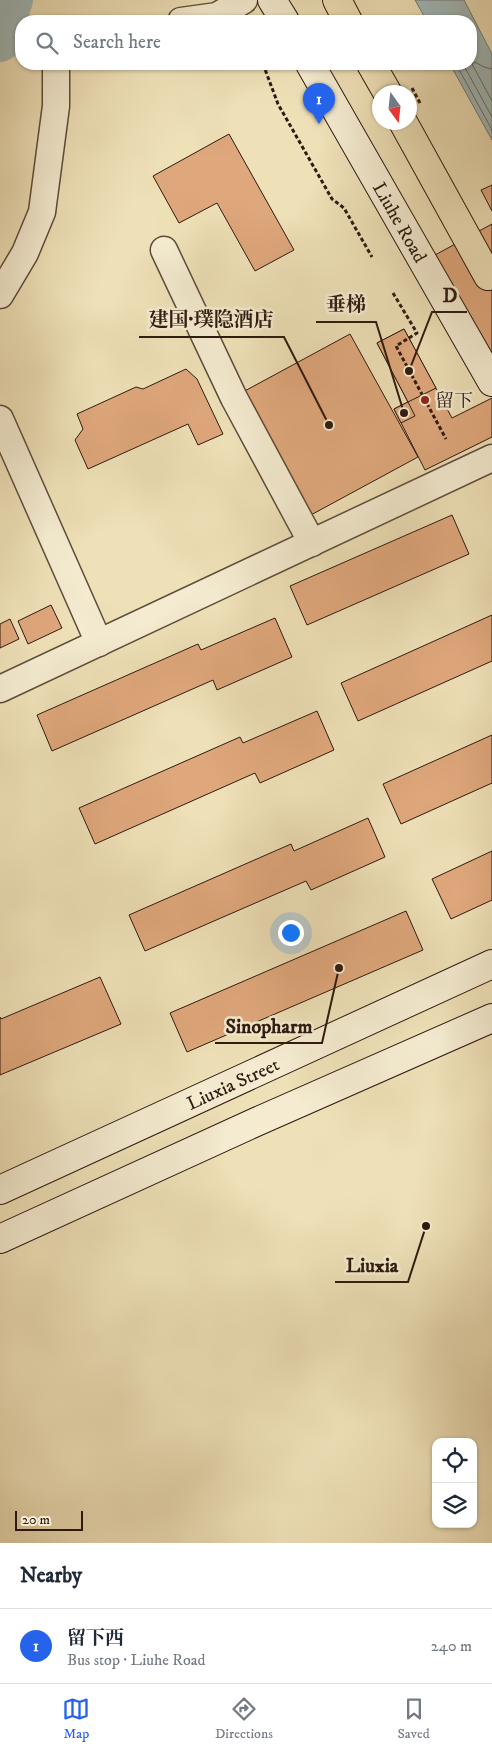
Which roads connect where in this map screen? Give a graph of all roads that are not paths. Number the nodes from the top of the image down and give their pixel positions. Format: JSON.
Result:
{"nodes":[{"id":1,"x":244,"y":0,"type":"edge"},
{"id":2,"x":272,"y":0,"type":"edge"},
{"id":3,"x":337,"y":0,"type":"edge"},
{"id":4,"x":219,"y":15,"type":"edge"},
{"id":5,"x":281,"y":15,"type":"edge"},
{"id":6,"x":345,"y":15,"type":"edge"},
{"id":7,"x":56,"y":70,"type":"edge"},
{"id":8,"x":313,"y":70,"type":"edge"},
{"id":9,"x":374,"y":70,"type":"edge"},
{"id":10,"x":383,"y":85,"type":"edge"},
{"id":11,"x":408,"y":130,"type":"edge"},
{"id":12,"x":164,"y":250,"type":"dead end"},
{"id":13,"x":490,"y":281,"type":"edge"},
{"id":14,"x":0,"y":295,"type":"edge"},
{"id":15,"x":492,"y":382,"type":"edge"},
{"id":16,"x":0,"y":419,"type":"edge"},
{"id":17,"x":492,"y":458,"type":"edge"},
{"id":18,"x":312,"y":542,"type":"junction"},
{"id":19,"x":99,"y":643,"type":"junction"},
{"id":20,"x":0,"y":689,"type":"edge"},
{"id":21,"x":492,"y":964,"type":"edge"},
{"id":22,"x":492,"y":1018,"type":"edge"},
{"id":23,"x":0,"y":1190,"type":"edge"},
{"id":24,"x":0,"y":1239,"type":"edge"}],
"edges":[{"from":1,"to":4,"type":"street"},
{"from":2,"to":5,"type":"main road"},
{"from":3,"to":6,"type":"main road"},
{"from":7,"to":14,"type":"street"},
{"from":8,"to":15,"type":"main road","name":"Liuhe Road"},
{"from":9,"to":10,"type":"main road"},
{"from":11,"to":13,"type":"main road"},
{"from":12,"to":18,"type":"street"},
{"from":16,"to":19,"type":"street"},
{"from":17,"to":18,"type":"street"},
{"from":18,"to":19,"type":"street"},
{"from":19,"to":20,"type":"street"},
{"from":21,"to":23,"type":"main road","name":"Liuxia Street"},
{"from":22,"to":24,"type":"main road"}]}
